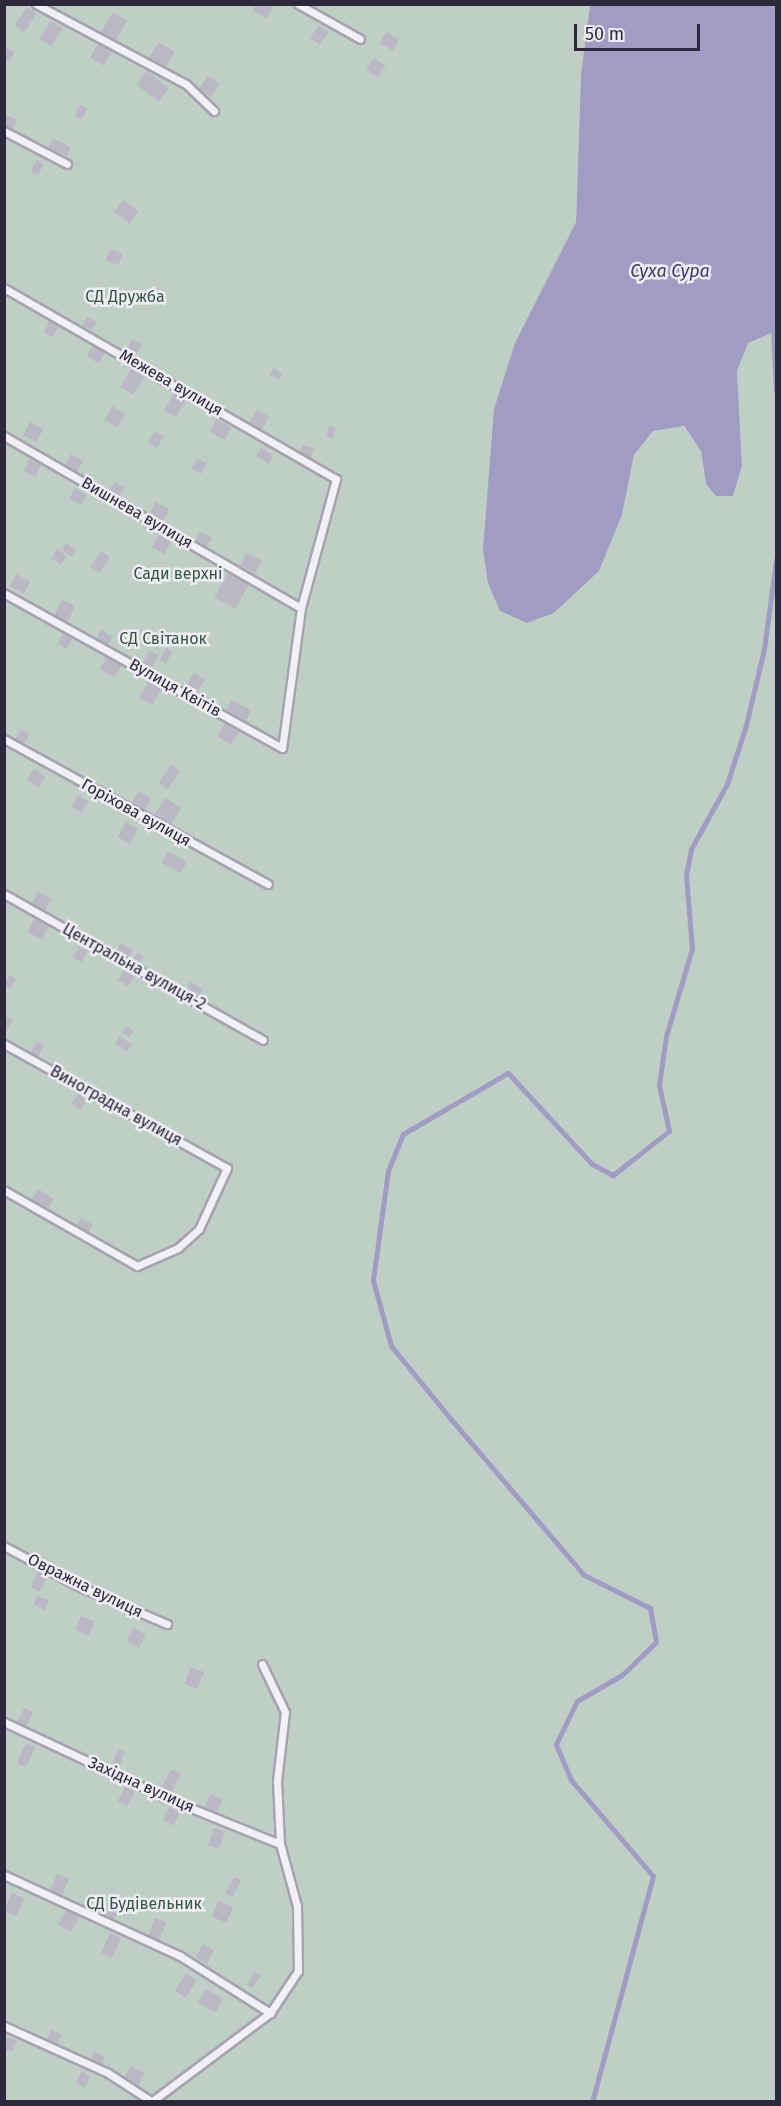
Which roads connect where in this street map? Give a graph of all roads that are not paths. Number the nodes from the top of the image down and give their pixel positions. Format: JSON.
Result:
{"nodes":[{"id":1,"x":36,"y":4,"type":"edge"},
{"id":2,"x":298,"y":4,"type":"edge"},
{"id":3,"x":360,"y":39,"type":"dead end"},
{"id":4,"x":214,"y":111,"type":"dead end"},
{"id":5,"x":4,"y":131,"type":"edge"},
{"id":6,"x":67,"y":164,"type":"dead end"},
{"id":7,"x":4,"y":288,"type":"edge"},
{"id":8,"x":4,"y":436,"type":"edge"},
{"id":9,"x":4,"y":593,"type":"edge"},
{"id":10,"x":301,"y":608,"type":"junction"},
{"id":11,"x":4,"y":739,"type":"edge"},
{"id":12,"x":268,"y":884,"type":"dead end"},
{"id":13,"x":4,"y":894,"type":"edge"},
{"id":14,"x":263,"y":1040,"type":"dead end"},
{"id":15,"x":4,"y":1044,"type":"edge"},
{"id":16,"x":4,"y":1190,"type":"edge"},
{"id":17,"x":4,"y":1546,"type":"edge"},
{"id":18,"x":167,"y":1624,"type":"dead end"},
{"id":19,"x":262,"y":1664,"type":"dead end"},
{"id":20,"x":4,"y":1722,"type":"edge"},
{"id":21,"x":280,"y":1844,"type":"junction"},
{"id":22,"x":4,"y":1875,"type":"edge"},
{"id":23,"x":270,"y":2013,"type":"junction"},
{"id":24,"x":4,"y":2026,"type":"edge"},
{"id":25,"x":151,"y":2101,"type":"edge"}],
"edges":[{"from":1,"to":4,"type":"lane"},
{"from":2,"to":3,"type":"lane"},
{"from":5,"to":6,"type":"lane"},
{"from":7,"to":10,"type":"lane","name":"Межева вулиця"},
{"from":8,"to":10,"type":"lane","name":"Вишнева вулиця"},
{"from":9,"to":10,"type":"lane","name":"Вулиця Квітів"},
{"from":11,"to":12,"type":"lane","name":"Горіхова вулиця"},
{"from":13,"to":14,"type":"lane","name":"Центральна вулиця-2"},
{"from":15,"to":16,"type":"lane","name":"Виноградна вулиця"},
{"from":17,"to":18,"type":"lane","name":"Овражна вулиця"},
{"from":19,"to":21,"type":"lane"},
{"from":20,"to":21,"type":"lane","name":"Західна вулиця"},
{"from":21,"to":23,"type":"lane"},
{"from":22,"to":23,"type":"lane"},
{"from":23,"to":25,"type":"lane"},
{"from":24,"to":25,"type":"lane"}]}
